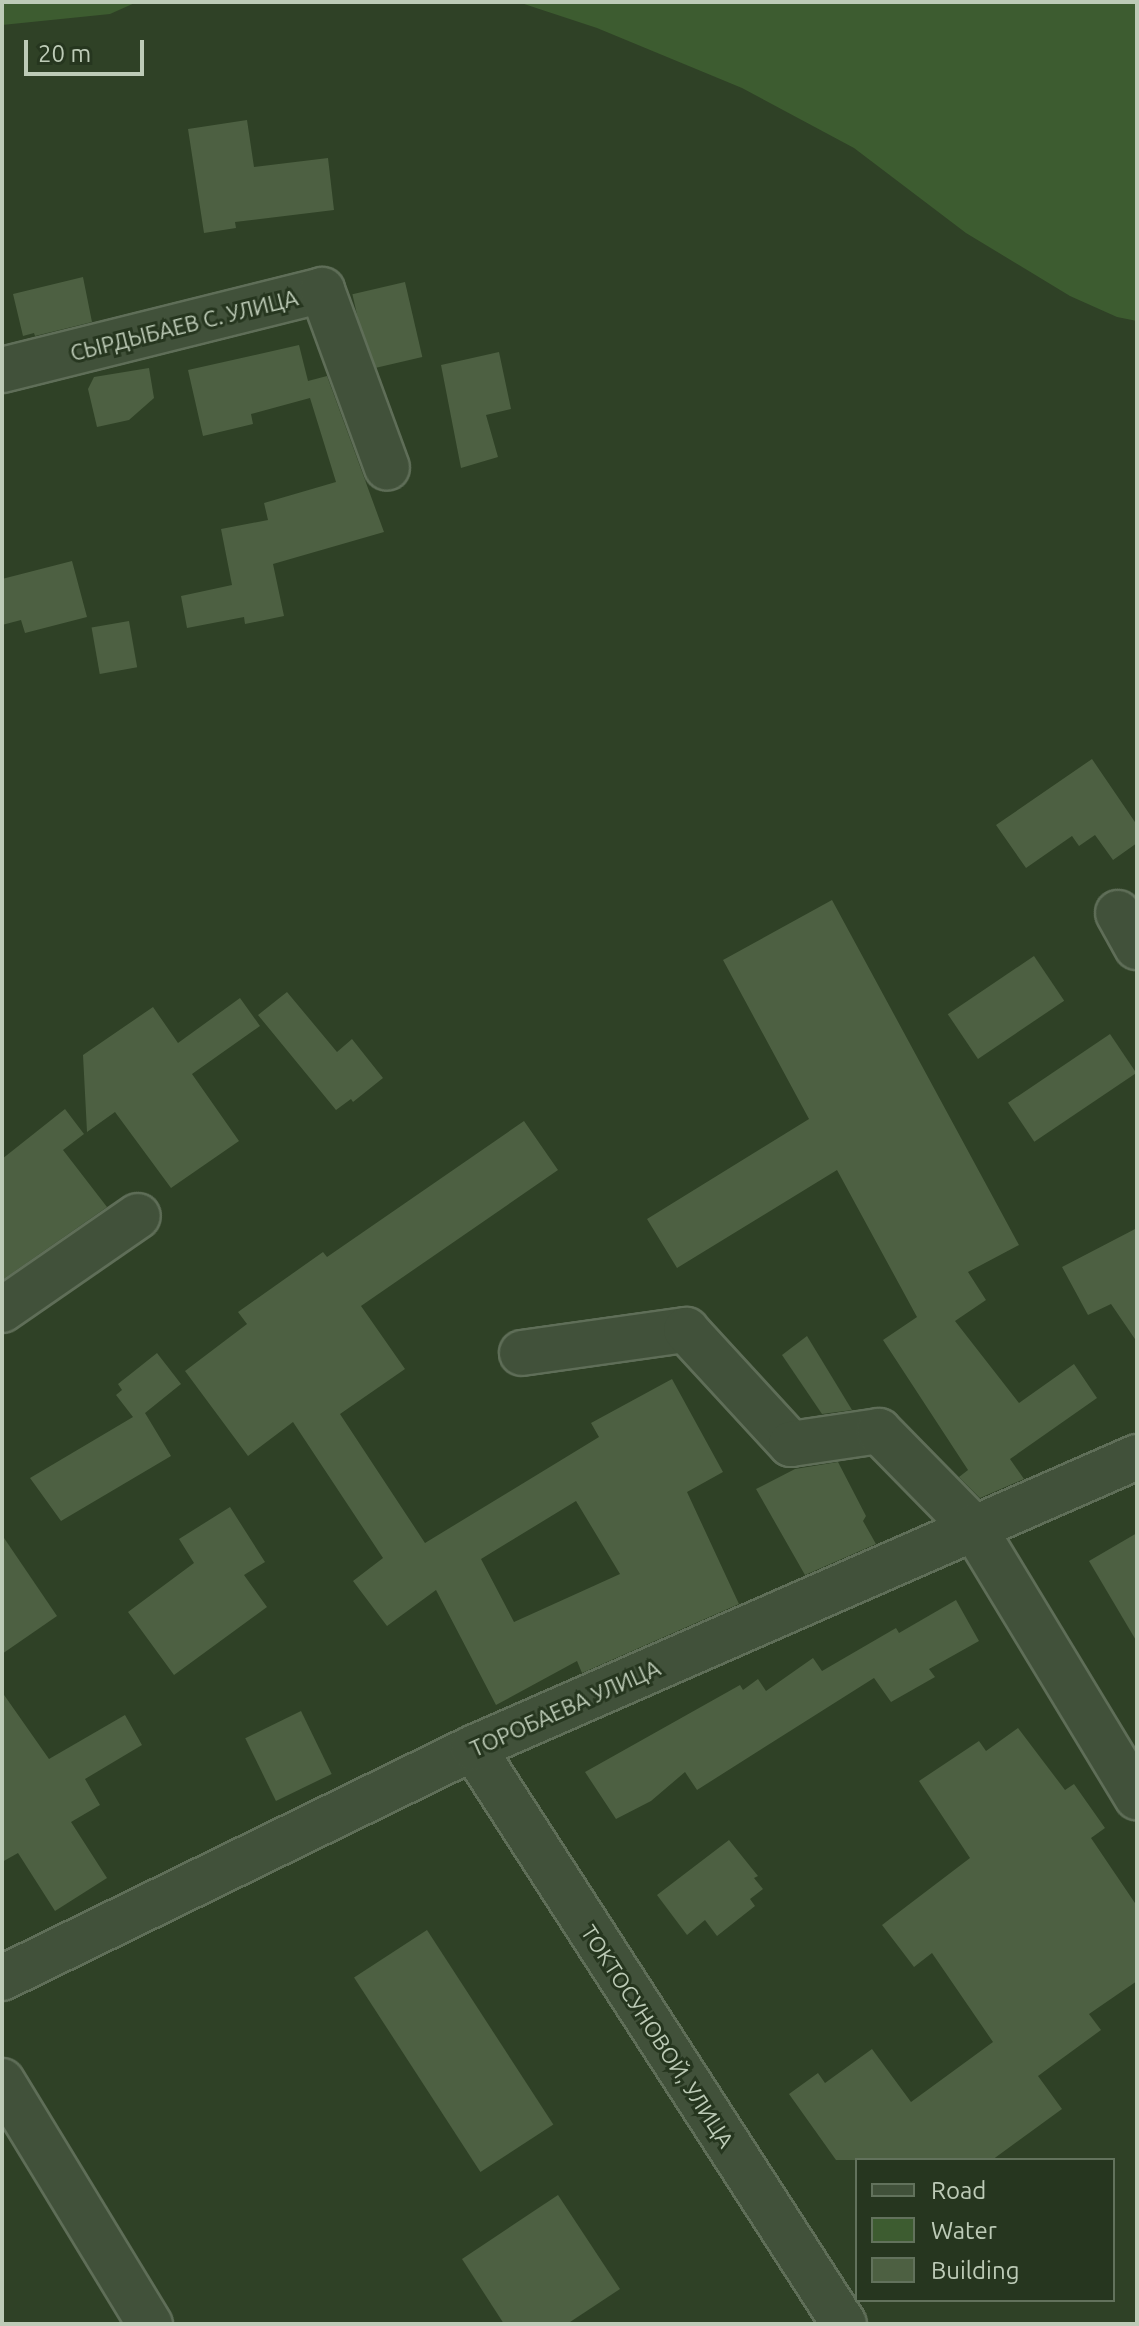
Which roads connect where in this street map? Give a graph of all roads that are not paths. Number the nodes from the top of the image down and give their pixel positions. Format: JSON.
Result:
{"nodes":[{"id":1,"x":2,"y":370,"type":"edge"},
{"id":2,"x":387,"y":468,"type":"dead end"},
{"id":3,"x":138,"y":1216,"type":"dead end"},
{"id":4,"x":2,"y":1310,"type":"edge"},
{"id":5,"x":522,"y":1353,"type":"dead end"},
{"id":6,"x":1137,"y":1457,"type":"edge"},
{"id":7,"x":974,"y":1528,"type":"junction"},
{"id":8,"x":473,"y":1748,"type":"junction"},
{"id":9,"x":1137,"y":1797,"type":"edge"},
{"id":10,"x":2,"y":1978,"type":"edge"},
{"id":11,"x":2,"y":2081,"type":"edge"},
{"id":12,"x":150,"y":2324,"type":"edge"},
{"id":13,"x":844,"y":2324,"type":"edge"}],
"edges":[{"from":1,"to":2,"type":"street","name":"СЫРДЫБАЕВ С. УЛИЦА"},
{"from":3,"to":4,"type":"street"},
{"from":5,"to":7,"type":"street"},
{"from":6,"to":7,"type":"street","name":"ТОРОБАЕВА УЛИЦА"},
{"from":7,"to":8,"type":"street","name":"ТОРОБАЕВА УЛИЦА"},
{"from":7,"to":9,"type":"street"},
{"from":8,"to":10,"type":"street","name":"ТОРОБАЕВА УЛИЦА"},
{"from":8,"to":13,"type":"street","name":"ТОКТОСУНОВОЙ, УЛИЦА"},
{"from":11,"to":12,"type":"street"}]}
